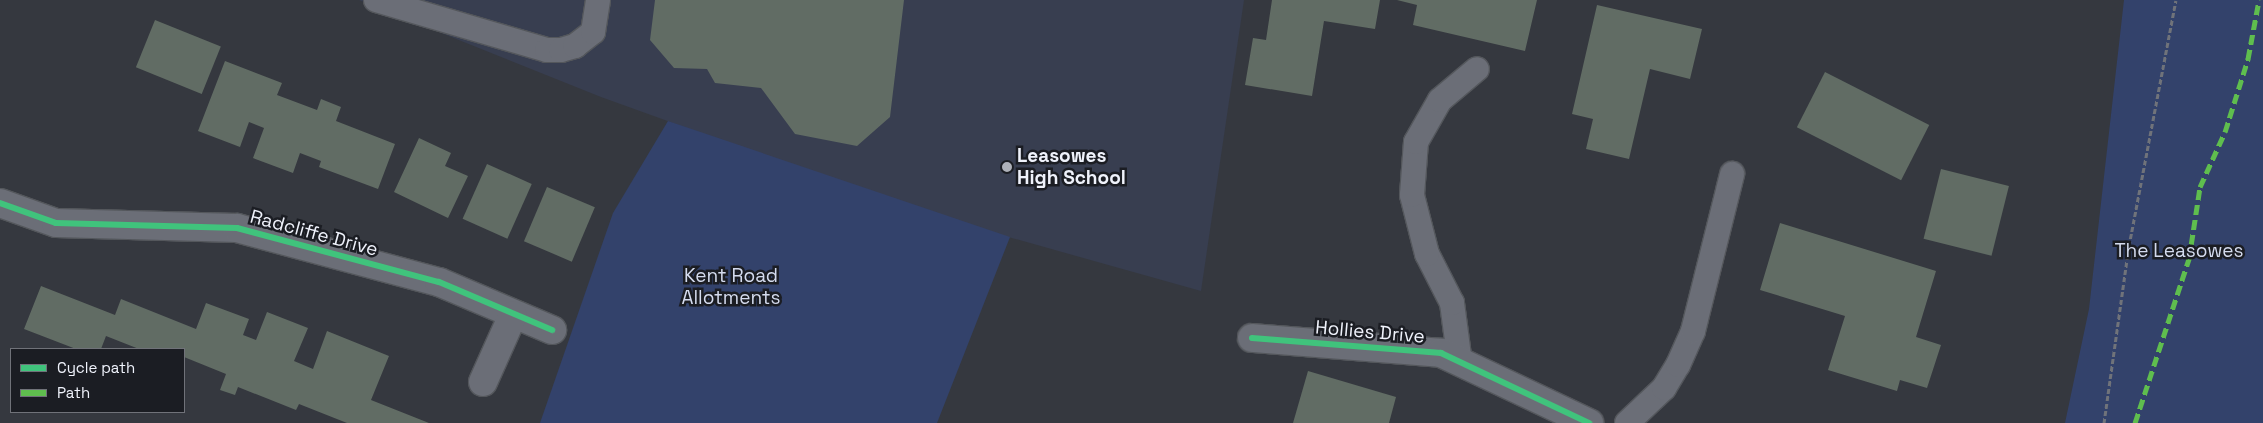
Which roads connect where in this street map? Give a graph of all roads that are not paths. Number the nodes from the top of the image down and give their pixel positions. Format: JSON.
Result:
{"nodes":[{"id":1,"x":376,"y":0,"type":"edge"},
{"id":2,"x":598,"y":0,"type":"edge"},
{"id":3,"x":1477,"y":69,"type":"dead end"},
{"id":4,"x":1732,"y":174,"type":"dead end"},
{"id":5,"x":0,"y":203,"type":"edge"},
{"id":6,"x":513,"y":315,"type":"junction"},
{"id":7,"x":552,"y":330,"type":"dead end"},
{"id":8,"x":1252,"y":338,"type":"dead end"},
{"id":9,"x":1460,"y":363,"type":"junction"},
{"id":10,"x":482,"y":382,"type":"dead end"},
{"id":11,"x":1589,"y":423,"type":"edge"},
{"id":12,"x":1626,"y":423,"type":"edge"}],
"edges":[{"from":1,"to":2,"type":"lane"},
{"from":3,"to":9,"type":"lane"},
{"from":4,"to":12,"type":"lane"},
{"from":5,"to":6,"type":"street","name":"Radcliffe Drive"},
{"from":6,"to":7,"type":"street","name":"Radcliffe Drive"},
{"from":6,"to":10,"type":"street"},
{"from":8,"to":9,"type":"street","name":"Hollies Drive"},
{"from":9,"to":11,"type":"street","name":"Hollies Drive"}]}
